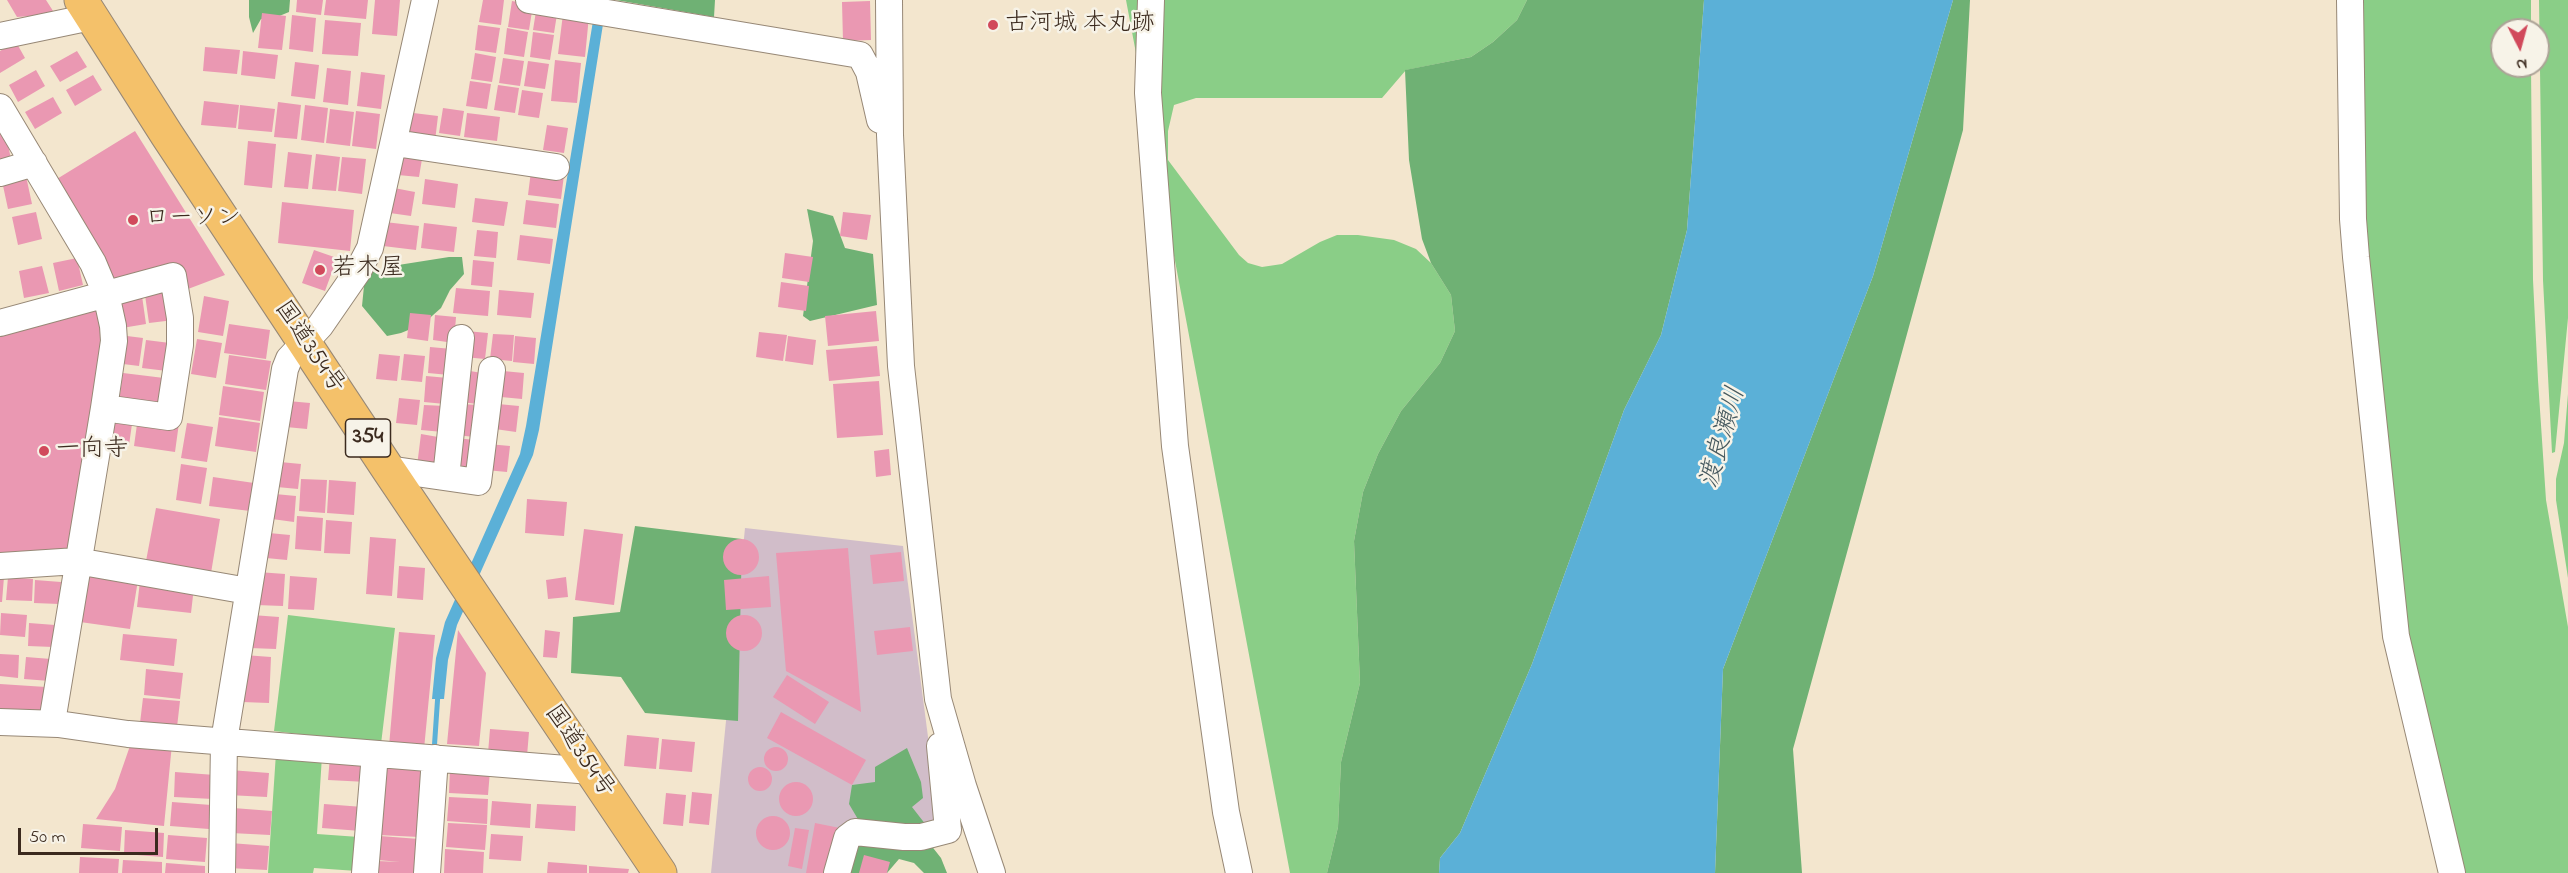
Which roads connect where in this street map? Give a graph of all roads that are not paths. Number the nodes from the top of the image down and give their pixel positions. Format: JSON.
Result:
{"nodes":[{"id":1,"x":425,"y":0,"type":"edge"},
{"id":2,"x":529,"y":0,"type":"edge"},
{"id":3,"x":889,"y":0,"type":"edge"},
{"id":4,"x":1151,"y":0,"type":"edge"},
{"id":5,"x":2350,"y":0,"type":"edge"},
{"id":6,"x":86,"y":8,"type":"edge"},
{"id":7,"x":0,"y":36,"type":"edge"},
{"id":8,"x":0,"y":106,"type":"edge"},
{"id":9,"x":890,"y":135,"type":"junction"},
{"id":10,"x":395,"y":143,"type":"junction"},
{"id":11,"x":34,"y":163,"type":"junction"},
{"id":12,"x":556,"y":167,"type":"dead end"},
{"id":13,"x":0,"y":173,"type":"edge"},
{"id":14,"x":106,"y":294,"type":"junction"},
{"id":15,"x":0,"y":323,"type":"edge"},
{"id":16,"x":461,"y":338,"type":"dead end"},
{"id":17,"x":304,"y":343,"type":"junction"},
{"id":18,"x":492,"y":370,"type":"dead end"},
{"id":19,"x":104,"y":408,"type":"junction"},
{"id":20,"x":388,"y":469,"type":"junction"},
{"id":21,"x":446,"y":477,"type":"junction"},
{"id":22,"x":77,"y":561,"type":"junction"},
{"id":23,"x":0,"y":567,"type":"edge"},
{"id":24,"x":248,"y":591,"type":"junction"},
{"id":25,"x":938,"y":699,"type":"junction"},
{"id":26,"x":0,"y":722,"type":"edge"},
{"id":27,"x":58,"y":724,"type":"junction"},
{"id":28,"x":224,"y":741,"type":"junction"},
{"id":29,"x":375,"y":754,"type":"junction"},
{"id":30,"x":435,"y":758,"type":"junction"},
{"id":31,"x":591,"y":771,"type":"junction"},
{"id":32,"x":222,"y":873,"type":"edge"},
{"id":33,"x":365,"y":873,"type":"edge"},
{"id":34,"x":427,"y":873,"type":"edge"},
{"id":35,"x":660,"y":873,"type":"edge"},
{"id":36,"x":837,"y":873,"type":"edge"},
{"id":37,"x":992,"y":873,"type":"edge"},
{"id":38,"x":1239,"y":873,"type":"edge"},
{"id":39,"x":2452,"y":873,"type":"edge"}],
"edges":[{"from":1,"to":10,"type":"street"},
{"from":2,"to":9,"type":"street"},
{"from":3,"to":9,"type":"street"},
{"from":4,"to":38,"type":"street"},
{"from":5,"to":39,"type":"street"},
{"from":6,"to":7,"type":"street"},
{"from":6,"to":17,"type":"highway","name":"国道354号","number":"354"},
{"from":8,"to":11,"type":"street"},
{"from":9,"to":25,"type":"street"},
{"from":10,"to":12,"type":"street"},
{"from":10,"to":17,"type":"street"},
{"from":11,"to":13,"type":"street"},
{"from":11,"to":14,"type":"street"},
{"from":14,"to":15,"type":"street"},
{"from":14,"to":19,"type":"street"},
{"from":14,"to":19,"type":"street"},
{"from":16,"to":21,"type":"street"},
{"from":17,"to":20,"type":"highway","name":"国道354号","number":"354"},
{"from":17,"to":24,"type":"street"},
{"from":18,"to":21,"type":"street"},
{"from":19,"to":22,"type":"street"},
{"from":20,"to":21,"type":"street"},
{"from":20,"to":31,"type":"highway","name":"国道354号","number":"354"},
{"from":22,"to":23,"type":"street"},
{"from":22,"to":24,"type":"street"},
{"from":22,"to":27,"type":"street"},
{"from":24,"to":28,"type":"street"},
{"from":25,"to":36,"type":"street"},
{"from":25,"to":37,"type":"street"},
{"from":26,"to":27,"type":"street"},
{"from":27,"to":28,"type":"street"},
{"from":28,"to":29,"type":"street"},
{"from":28,"to":32,"type":"street"},
{"from":29,"to":30,"type":"street"},
{"from":29,"to":33,"type":"street"},
{"from":30,"to":31,"type":"street"},
{"from":30,"to":34,"type":"street"},
{"from":31,"to":35,"type":"highway","name":"国道354号","number":"354"}]}
